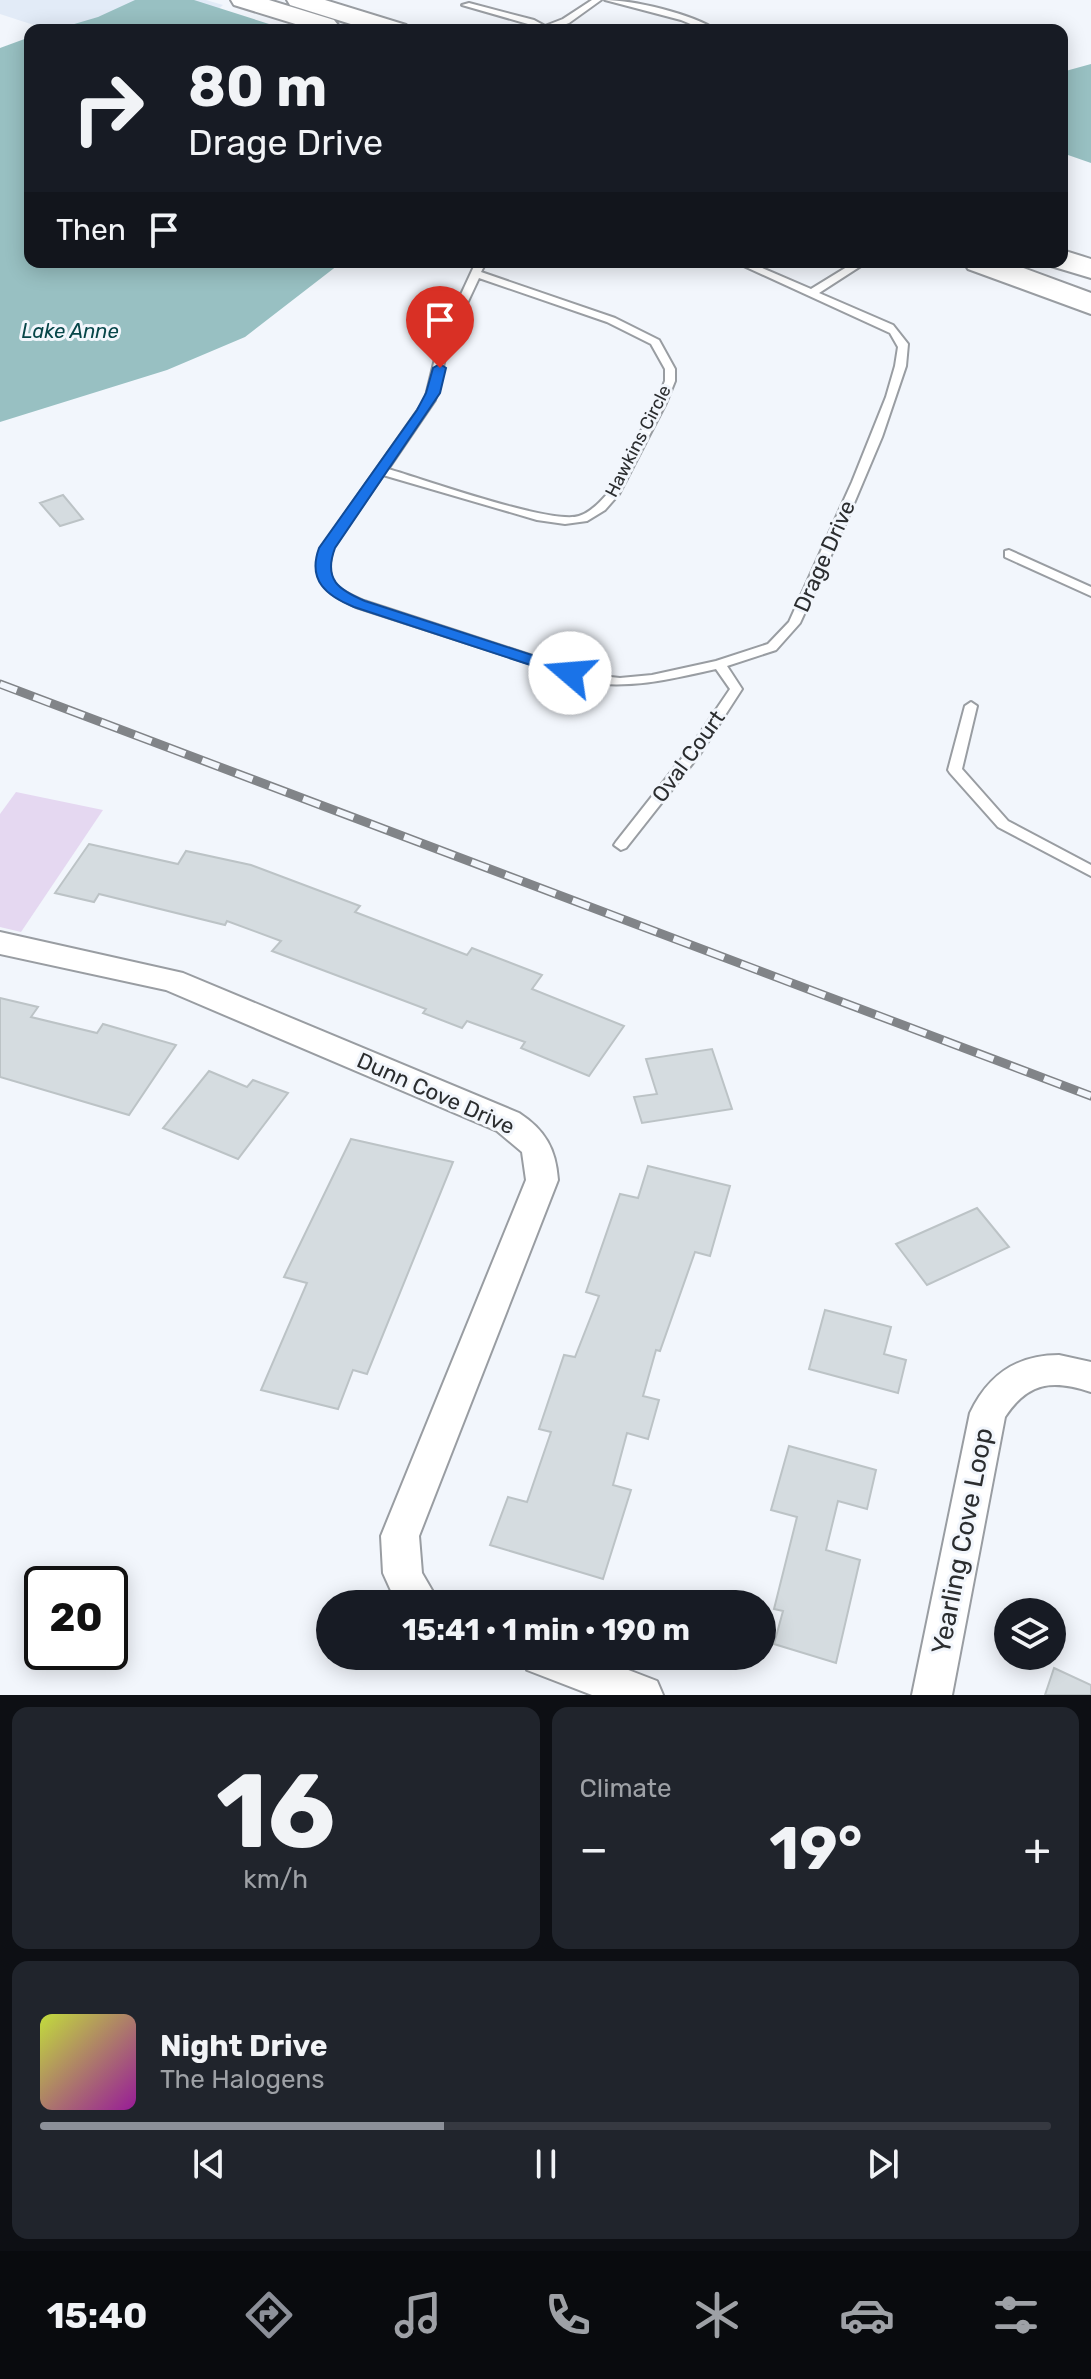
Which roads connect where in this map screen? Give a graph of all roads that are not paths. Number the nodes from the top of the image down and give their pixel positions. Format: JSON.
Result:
{"nodes":[{"id":1,"x":243,"y":0,"type":"edge"},
{"id":2,"x":299,"y":0,"type":"edge"},
{"id":3,"x":597,"y":0,"type":"edge"},
{"id":4,"x":609,"y":0,"type":"edge"},
{"id":5,"x":466,"y":5,"type":"dead end"},
{"id":6,"x":321,"y":24,"type":"edge"},
{"id":7,"x":377,"y":24,"type":"edge"},
{"id":8,"x":527,"y":24,"type":"edge"},
{"id":9,"x":559,"y":24,"type":"edge"},
{"id":10,"x":698,"y":24,"type":"edge"},
{"id":11,"x":1068,"y":261,"type":"edge"},
{"id":12,"x":478,"y":268,"type":"edge"},
{"id":13,"x":481,"y":268,"type":"edge"},
{"id":14,"x":755,"y":268,"type":"edge"},
{"id":15,"x":852,"y":268,"type":"edge"},
{"id":16,"x":995,"y":268,"type":"edge"},
{"id":17,"x":1091,"y":269,"type":"edge"},
{"id":18,"x":814,"y":292,"type":"junction"},
{"id":19,"x":1091,"y":304,"type":"edge"},
{"id":20,"x":382,"y":471,"type":"junction"},
{"id":21,"x":1009,"y":554,"type":"dead end"},
{"id":22,"x":1091,"y":592,"type":"edge"},
{"id":23,"x":719,"y":664,"type":"junction"},
{"id":24,"x":971,"y":706,"type":"dead end"},
{"id":25,"x":621,"y":845,"type":"dead end"},
{"id":26,"x":1091,"y":871,"type":"edge"},
{"id":27,"x":0,"y":943,"type":"edge"},
{"id":28,"x":1091,"y":1377,"type":"edge"},
{"id":29,"x":411,"y":1590,"type":"edge"},
{"id":30,"x":578,"y":1670,"type":"edge"},
{"id":31,"x":643,"y":1695,"type":"edge"},
{"id":32,"x":932,"y":1695,"type":"edge"}],
"edges":[{"from":1,"to":6,"type":"main road"},
{"from":2,"to":7,"type":"main road"},
{"from":3,"to":9,"type":"lane"},
{"from":4,"to":10,"type":"lane"},
{"from":5,"to":8,"type":"lane"},
{"from":11,"to":17,"type":"main road"},
{"from":12,"to":20,"type":"lane","name":"Drage Drive"},
{"from":13,"to":20,"type":"lane","name":"Hawkins Circle"},
{"from":14,"to":18,"type":"lane","name":"Drage Drive"},
{"from":15,"to":18,"type":"lane"},
{"from":16,"to":19,"type":"main road"},
{"from":18,"to":23,"type":"lane","name":"Drage Drive"},
{"from":20,"to":23,"type":"lane","name":"Drage Drive"},
{"from":21,"to":22,"type":"lane"},
{"from":23,"to":25,"type":"lane","name":"Oval Court"},
{"from":24,"to":26,"type":"lane"},
{"from":27,"to":29,"type":"street","name":"Dunn Cove Drive"},
{"from":28,"to":32,"type":"street","name":"Yearling Cove Loop"},
{"from":30,"to":31,"type":"street"}]}
